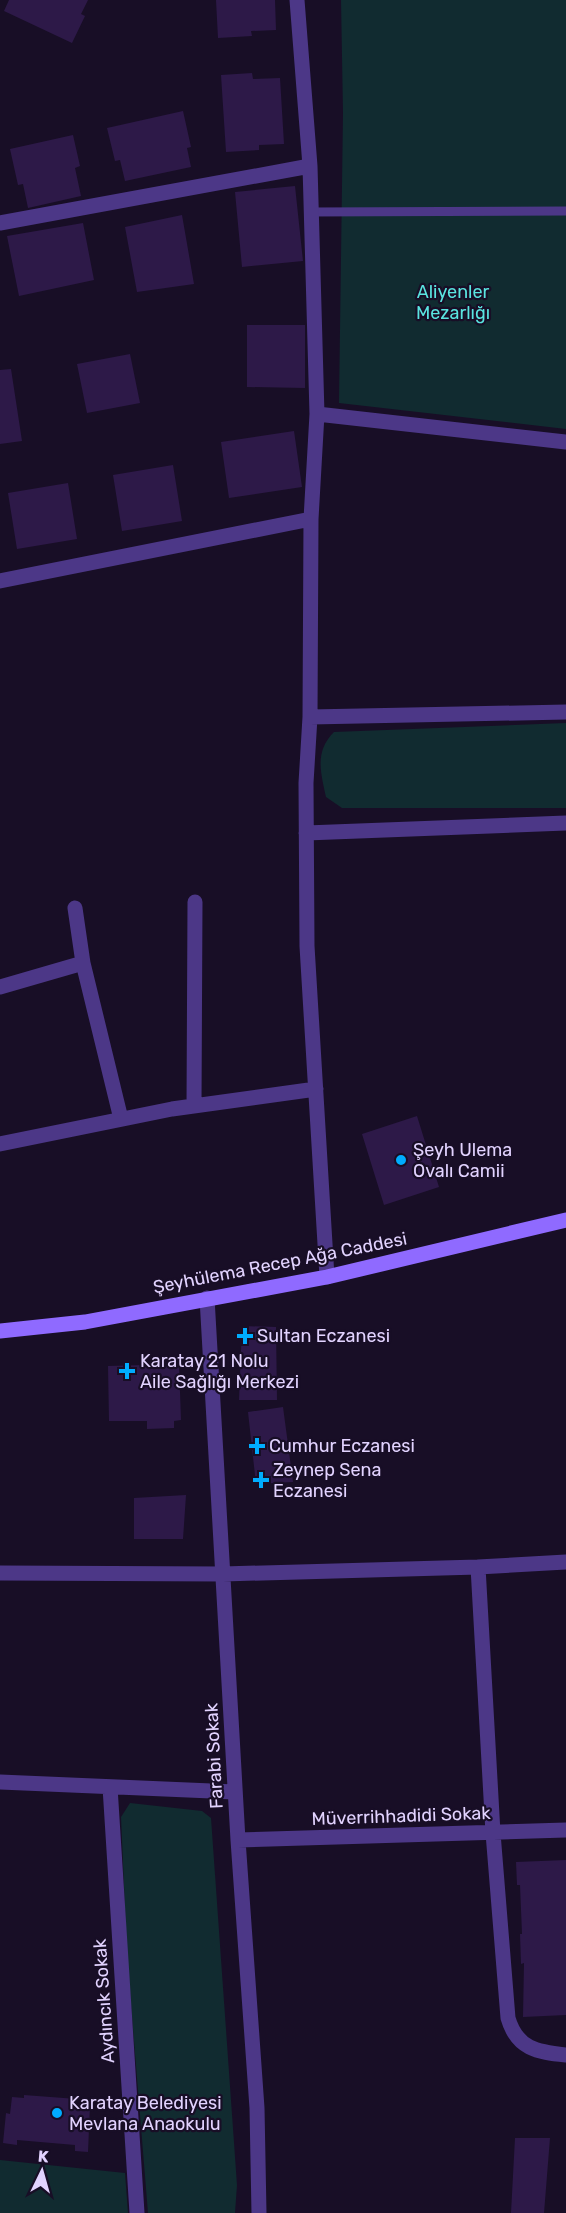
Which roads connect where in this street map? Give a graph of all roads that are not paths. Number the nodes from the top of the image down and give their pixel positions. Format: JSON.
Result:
{"nodes":[{"id":1,"x":297,"y":0,"type":"edge"},
{"id":2,"x":310,"y":166,"type":"junction"},
{"id":3,"x":566,"y":211,"type":"edge"},
{"id":4,"x":311,"y":212,"type":"junction"},
{"id":5,"x":0,"y":224,"type":"edge"},
{"id":6,"x":317,"y":414,"type":"junction"},
{"id":7,"x":566,"y":442,"type":"edge"},
{"id":8,"x":311,"y":519,"type":"junction"},
{"id":9,"x":0,"y":581,"type":"edge"},
{"id":10,"x":566,"y":712,"type":"edge"},
{"id":11,"x":309,"y":717,"type":"junction"},
{"id":12,"x":566,"y":823,"type":"edge"},
{"id":13,"x":306,"y":833,"type":"junction"},
{"id":14,"x":195,"y":902,"type":"dead end"},
{"id":15,"x":75,"y":908,"type":"dead end"},
{"id":16,"x":83,"y":963,"type":"junction"},
{"id":17,"x":0,"y":987,"type":"edge"},
{"id":18,"x":316,"y":1089,"type":"junction"},
{"id":19,"x":194,"y":1106,"type":"junction"},
{"id":20,"x":121,"y":1119,"type":"junction"},
{"id":21,"x":0,"y":1144,"type":"edge"},
{"id":22,"x":566,"y":1220,"type":"edge"},
{"id":23,"x":327,"y":1277,"type":"junction"},
{"id":24,"x":207,"y":1298,"type":"junction"},
{"id":25,"x":0,"y":1331,"type":"edge"},
{"id":26,"x":566,"y":1562,"type":"edge"},
{"id":27,"x":478,"y":1568,"type":"junction"},
{"id":28,"x":0,"y":1573,"type":"edge"},
{"id":29,"x":223,"y":1574,"type":"junction"},
{"id":30,"x":0,"y":1782,"type":"edge"},
{"id":31,"x":110,"y":1787,"type":"junction"},
{"id":32,"x":235,"y":1792,"type":"junction"},
{"id":33,"x":566,"y":1830,"type":"edge"},
{"id":34,"x":493,"y":1833,"type":"junction"},
{"id":35,"x":238,"y":1840,"type":"junction"},
{"id":36,"x":566,"y":2055,"type":"edge"},
{"id":37,"x":137,"y":2213,"type":"edge"},
{"id":38,"x":259,"y":2213,"type":"edge"}],
"edges":[{"from":1,"to":2,"type":"street"},
{"from":2,"to":4,"type":"street"},
{"from":2,"to":5,"type":"street"},
{"from":3,"to":4,"type":"lane"},
{"from":4,"to":6,"type":"street"},
{"from":6,"to":7,"type":"street"},
{"from":6,"to":8,"type":"street"},
{"from":8,"to":9,"type":"street"},
{"from":8,"to":11,"type":"street"},
{"from":10,"to":11,"type":"street"},
{"from":11,"to":13,"type":"street"},
{"from":12,"to":13,"type":"street"},
{"from":13,"to":18,"type":"street"},
{"from":14,"to":19,"type":"street"},
{"from":15,"to":16,"type":"street"},
{"from":16,"to":17,"type":"street"},
{"from":16,"to":20,"type":"street"},
{"from":18,"to":19,"type":"street"},
{"from":18,"to":23,"type":"street"},
{"from":19,"to":20,"type":"street"},
{"from":20,"to":21,"type":"street"},
{"from":22,"to":23,"type":"street","name":"Şeyhülema Recep Ağa Caddesi"},
{"from":23,"to":24,"type":"street","name":"Şeyhülema Recep Ağa Caddesi"},
{"from":24,"to":25,"type":"street","name":"Şeyhülema Recep Ağa Caddesi"},
{"from":24,"to":29,"type":"street","name":"Farabi Sokak"},
{"from":26,"to":27,"type":"street"},
{"from":27,"to":29,"type":"street"},
{"from":27,"to":34,"type":"street"},
{"from":28,"to":29,"type":"street"},
{"from":29,"to":32,"type":"street","name":"Farabi Sokak"},
{"from":30,"to":31,"type":"street"},
{"from":31,"to":32,"type":"street"},
{"from":31,"to":37,"type":"street","name":"Aydıncık Sokak"},
{"from":32,"to":35,"type":"street","name":"Farabi Sokak"},
{"from":33,"to":34,"type":"street","name":"Müverrihhadidi Sokak"},
{"from":34,"to":35,"type":"street","name":"Müverrihhadidi Sokak"},
{"from":34,"to":36,"type":"street"},
{"from":35,"to":38,"type":"street","name":"Farabi Sokak"}]}
